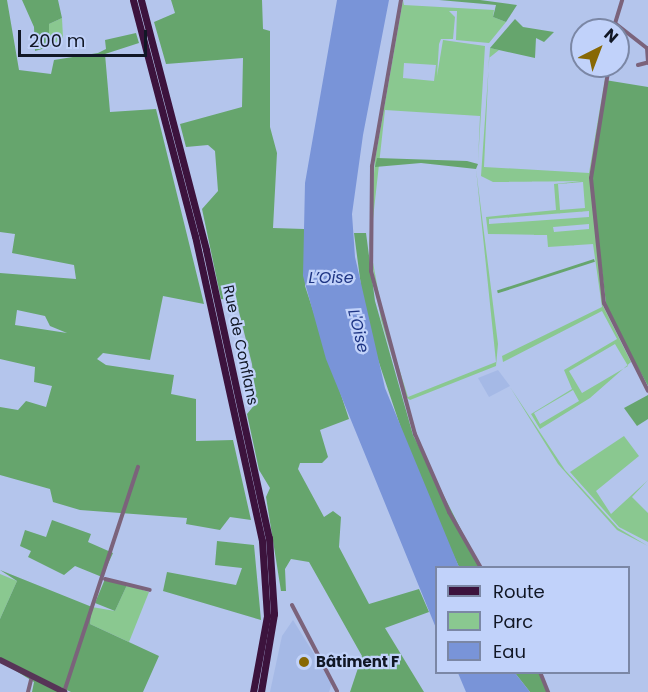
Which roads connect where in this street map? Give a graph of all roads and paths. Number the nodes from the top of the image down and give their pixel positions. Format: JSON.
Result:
{"nodes":[{"id":1,"x":131,"y":0,"type":"edge"},
{"id":2,"x":140,"y":0,"type":"edge"},
{"id":3,"x":401,"y":0,"type":"edge"},
{"id":4,"x":622,"y":0,"type":"edge"},
{"id":5,"x":618,"y":18,"type":"edge"},
{"id":6,"x":630,"y":35,"type":"edge"},
{"id":7,"x":647,"y":48,"type":"edge"},
{"id":8,"x":647,"y":63,"type":"edge"},
{"id":9,"x":638,"y":65,"type":"dead end"},
{"id":10,"x":607,"y":78,"type":"edge"},
{"id":11,"x":648,"y":391,"type":"edge"},
{"id":12,"x":138,"y":467,"type":"dead end"},
{"id":13,"x":481,"y":566,"type":"edge"},
{"id":14,"x":105,"y":579,"type":"junction"},
{"id":15,"x":150,"y":590,"type":"dead end"},
{"id":16,"x":292,"y":605,"type":"dead end"},
{"id":17,"x":0,"y":660,"type":"edge"},
{"id":18,"x":541,"y":674,"type":"edge"},
{"id":19,"x":32,"y":676,"type":"junction"},
{"id":20,"x":28,"y":692,"type":"edge"},
{"id":21,"x":64,"y":692,"type":"edge"},
{"id":22,"x":253,"y":692,"type":"edge"},
{"id":23,"x":261,"y":692,"type":"edge"},
{"id":24,"x":337,"y":692,"type":"edge"},
{"id":25,"x":548,"y":692,"type":"edge"}],
"edges":[{"from":1,"to":22,"type":"main road","name":"Rue de Conflans"},
{"from":2,"to":23,"type":"main road","name":"Rue de Conflans"},
{"from":3,"to":13,"type":"street"},
{"from":4,"to":5,"type":"street"},
{"from":6,"to":7,"type":"street"},
{"from":7,"to":8,"type":"street"},
{"from":8,"to":9,"type":"street"},
{"from":10,"to":11,"type":"street"},
{"from":12,"to":14,"type":"street"},
{"from":14,"to":15,"type":"street"},
{"from":14,"to":21,"type":"street"},
{"from":16,"to":24,"type":"street"},
{"from":17,"to":19,"type":"street"},
{"from":18,"to":25,"type":"street"},
{"from":19,"to":20,"type":"street"},
{"from":19,"to":21,"type":"street"}]}
